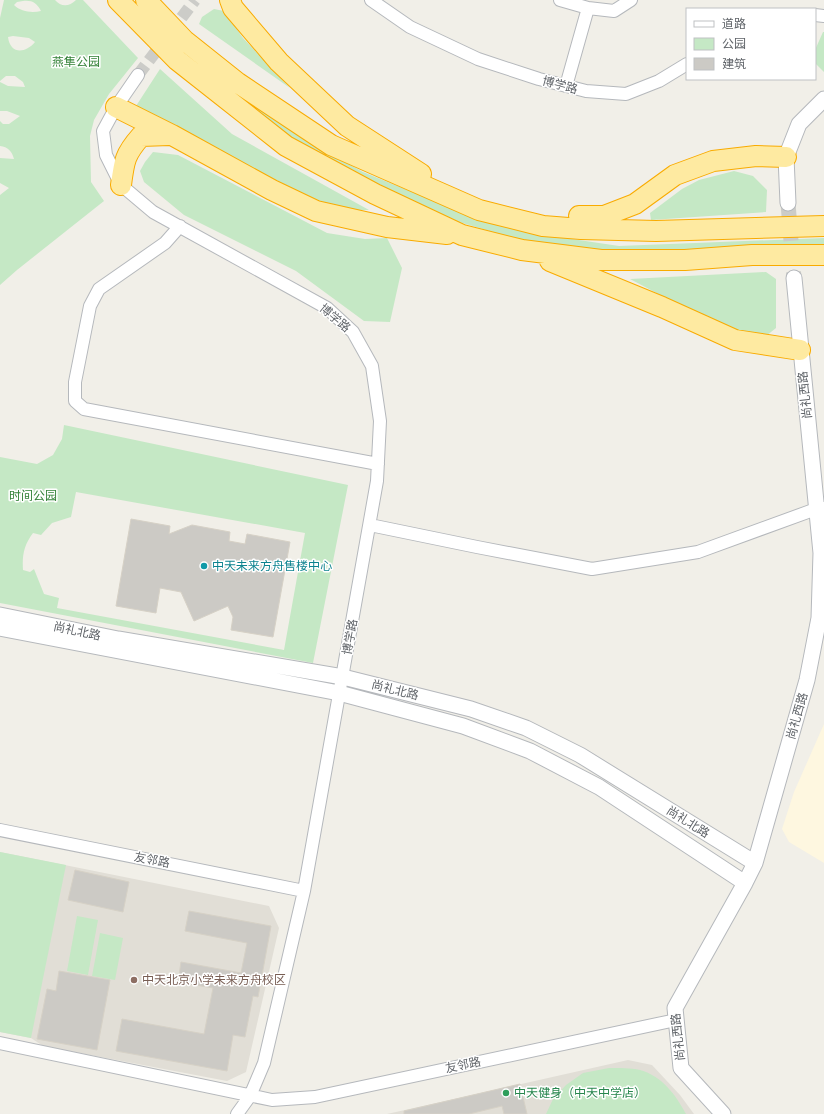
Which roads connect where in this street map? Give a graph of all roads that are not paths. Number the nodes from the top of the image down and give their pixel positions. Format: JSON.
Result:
{"nodes":[{"id":1,"x":118,"y":0,"type":"edge"},
{"id":2,"x":146,"y":0,"type":"edge"},
{"id":3,"x":230,"y":0,"type":"edge"},
{"id":4,"x":372,"y":0,"type":"edge"},
{"id":5,"x":560,"y":0,"type":"edge"},
{"id":6,"x":631,"y":0,"type":"edge"},
{"id":7,"x":588,"y":8,"type":"junction"},
{"id":8,"x":686,"y":65,"type":"edge"},
{"id":9,"x":138,"y":75,"type":"tunnel mouth"},
{"id":10,"x":566,"y":86,"type":"junction"},
{"id":11,"x":824,"y":99,"type":"edge"},
{"id":12,"x":116,"y":107,"type":"junction"},
{"id":13,"x":172,"y":135,"type":"junction"},
{"id":14,"x":786,"y":157,"type":"junction"},
{"id":15,"x":121,"y":185,"type":"junction"},
{"id":16,"x":788,"y":203,"type":"tunnel mouth"},
{"id":17,"x":479,"y":210,"type":"junction"},
{"id":18,"x":506,"y":216,"type":"junction"},
{"id":19,"x":180,"y":226,"type":"junction"},
{"id":20,"x":824,"y":226,"type":"edge"},
{"id":21,"x":462,"y":235,"type":"junction"},
{"id":22,"x":522,"y":250,"type":"junction"},
{"id":23,"x":824,"y":256,"type":"edge"},
{"id":24,"x":794,"y":278,"type":"tunnel mouth"},
{"id":25,"x":800,"y":350,"type":"junction"},
{"id":26,"x":378,"y":464,"type":"junction"},
{"id":27,"x":819,"y":492,"type":"edge"},
{"id":28,"x":820,"y":509,"type":"edge"},
{"id":29,"x":370,"y":525,"type":"junction"},
{"id":30,"x":0,"y":615,"type":"edge"},
{"id":31,"x":0,"y":628,"type":"edge"},
{"id":32,"x":342,"y":677,"type":"junction"},
{"id":33,"x":339,"y":693,"type":"junction"},
{"id":34,"x":0,"y":830,"type":"edge"},
{"id":35,"x":755,"y":863,"type":"junction"},
{"id":36,"x":745,"y":883,"type":"junction"},
{"id":37,"x":304,"y":891,"type":"junction"},
{"id":38,"x":676,"y":1020,"type":"junction"},
{"id":39,"x":0,"y":1043,"type":"edge"},
{"id":40,"x":250,"y":1096,"type":"junction"},
{"id":41,"x":237,"y":1114,"type":"edge"},
{"id":42,"x":723,"y":1114,"type":"edge"}],
"edges":[{"from":1,"to":21,"type":"highway"},
{"from":2,"to":17,"type":"highway"},
{"from":3,"to":17,"type":"highway"},
{"from":4,"to":10,"type":"street","name":"博学路"},
{"from":5,"to":7,"type":"street"},
{"from":6,"to":7,"type":"street"},
{"from":7,"to":10,"type":"street"},
{"from":8,"to":10,"type":"street","name":"博学路"},
{"from":9,"to":12,"type":"street","name":"博学路"},
{"from":11,"to":14,"type":"street"},
{"from":12,"to":13,"type":"highway"},
{"from":12,"to":15,"type":"street","name":"博学路"},
{"from":13,"to":15,"type":"highway"},
{"from":13,"to":21,"type":"highway"},
{"from":14,"to":16,"type":"street"},
{"from":14,"to":18,"type":"highway"},
{"from":15,"to":19,"type":"street","name":"博学路"},
{"from":17,"to":18,"type":"highway"},
{"from":18,"to":20,"type":"highway"},
{"from":19,"to":26,"type":"street","name":"博学路"},
{"from":19,"to":26,"type":"street"},
{"from":21,"to":22,"type":"highway"},
{"from":22,"to":23,"type":"highway"},
{"from":22,"to":25,"type":"highway"},
{"from":24,"to":25,"type":"street","name":"尚礼西路"},
{"from":25,"to":27,"type":"street","name":"尚礼西路"},
{"from":26,"to":29,"type":"street","name":"博学路"},
{"from":27,"to":28,"type":"street","name":"尚礼西路"},
{"from":28,"to":29,"type":"street"},
{"from":28,"to":35,"type":"street","name":"尚礼西路"},
{"from":29,"to":32,"type":"street","name":"博学路"},
{"from":30,"to":32,"type":"street","name":"尚礼北路"},
{"from":31,"to":33,"type":"street","name":"尚礼北路"},
{"from":32,"to":33,"type":"street"},
{"from":32,"to":35,"type":"street","name":"尚礼北路"},
{"from":33,"to":36,"type":"street","name":"尚礼北路"},
{"from":33,"to":37,"type":"street"},
{"from":34,"to":37,"type":"street","name":"友邻路"},
{"from":35,"to":36,"type":"street","name":"尚礼西路"},
{"from":36,"to":38,"type":"street","name":"尚礼西路"},
{"from":37,"to":40,"type":"street"},
{"from":38,"to":40,"type":"street","name":"友邻路"},
{"from":38,"to":42,"type":"street","name":"尚礼西路"},
{"from":39,"to":40,"type":"street","name":"友邻路"},
{"from":40,"to":41,"type":"street"}]}
